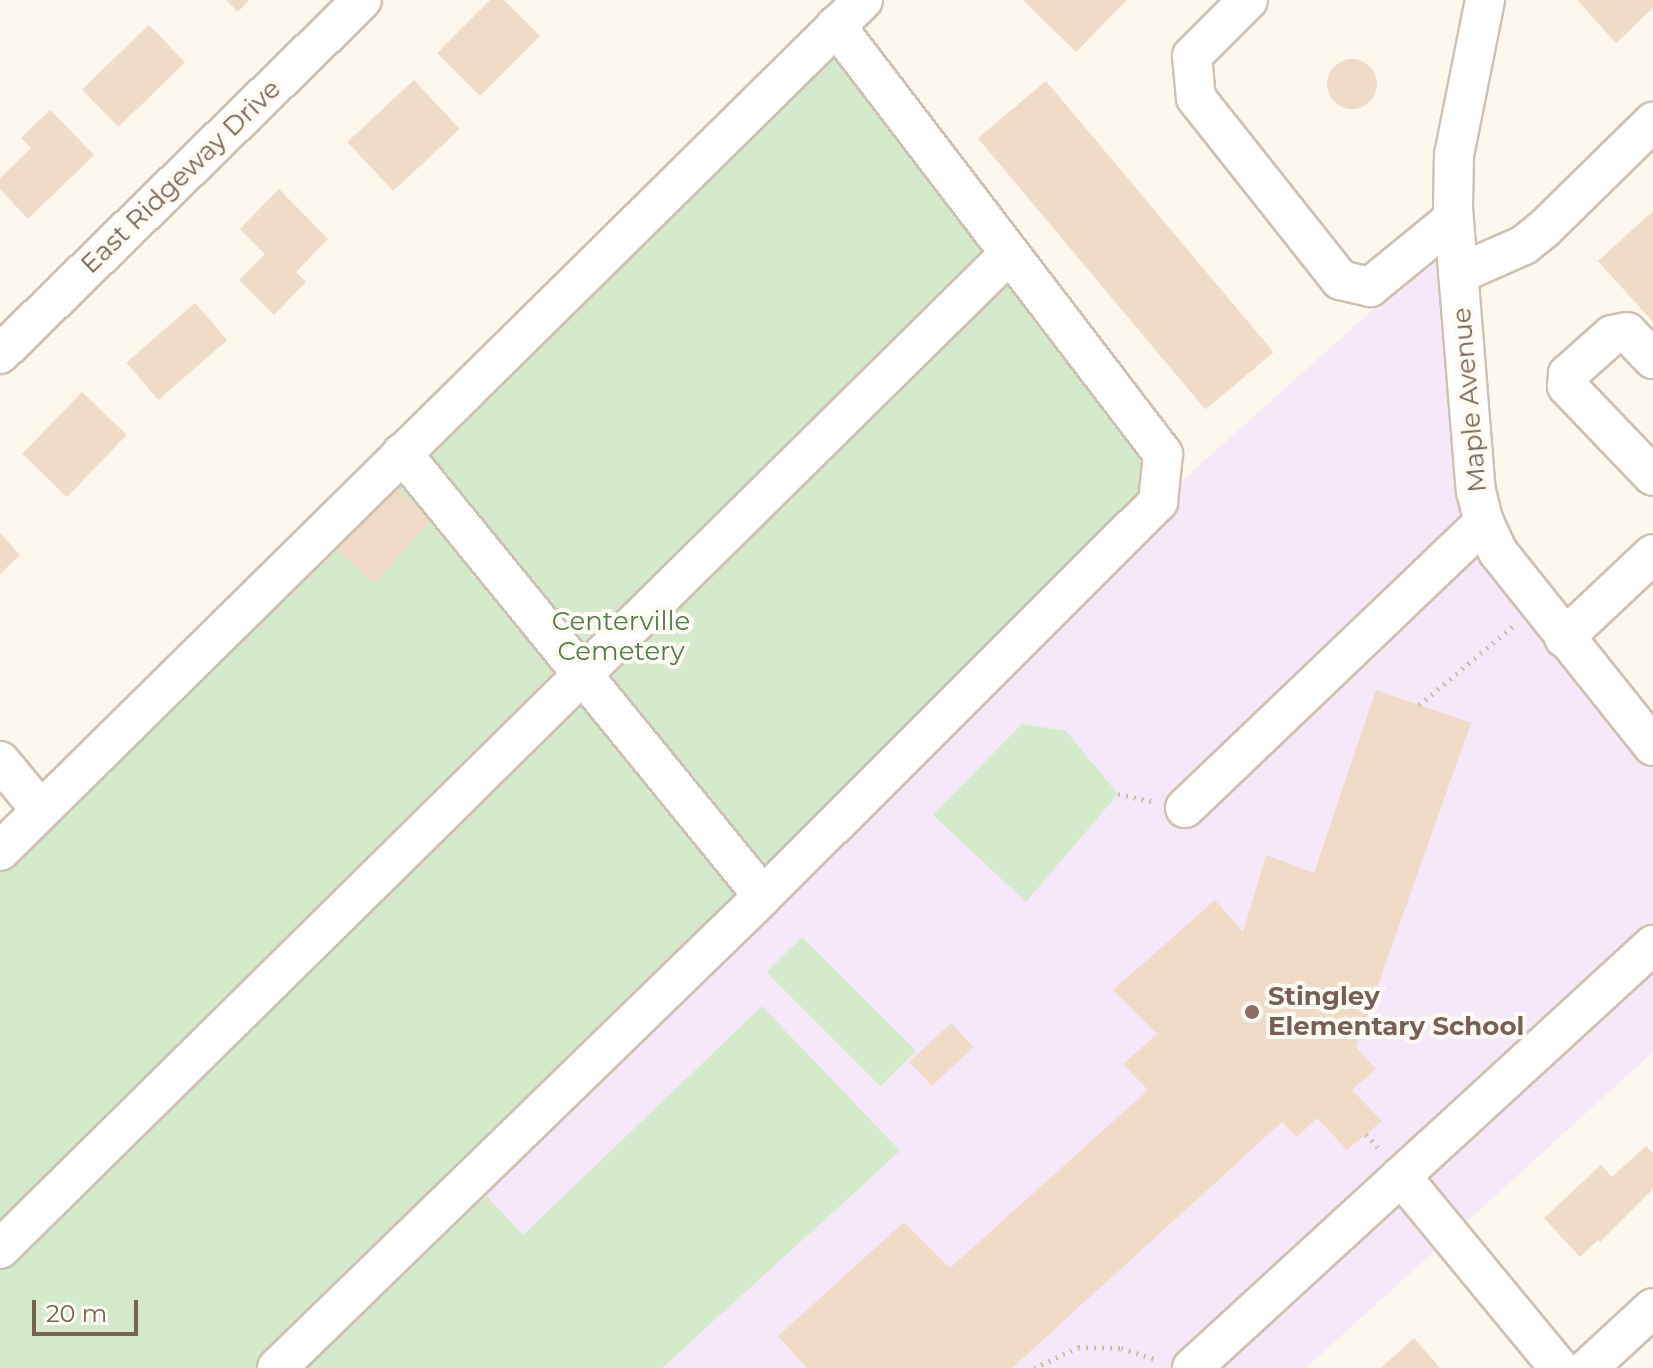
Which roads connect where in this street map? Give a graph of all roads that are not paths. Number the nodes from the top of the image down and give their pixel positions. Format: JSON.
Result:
{"nodes":[{"id":1,"x":362,"y":0,"type":"edge"},
{"id":2,"x":863,"y":0,"type":"edge"},
{"id":3,"x":1248,"y":0,"type":"edge"},
{"id":4,"x":1485,"y":0,"type":"edge"},
{"id":5,"x":836,"y":26,"type":"junction"},
{"id":6,"x":1653,"y":122,"type":"edge"},
{"id":7,"x":1453,"y":219,"type":"junction"},
{"id":8,"x":1010,"y":253,"type":"junction"},
{"id":9,"x":1458,"y":274,"type":"junction"},
{"id":10,"x":0,"y":354,"type":"edge"},
{"id":11,"x":1653,"y":359,"type":"edge"},
{"id":12,"x":402,"y":453,"type":"junction"},
{"id":13,"x":1653,"y":476,"type":"edge"},
{"id":14,"x":1484,"y":522,"type":"junction"},
{"id":15,"x":1653,"y":554,"type":"edge"},
{"id":16,"x":1564,"y":638,"type":"junction"},
{"id":17,"x":583,"y":674,"type":"junction"},
{"id":18,"x":1653,"y":746,"type":"edge"},
{"id":19,"x":0,"y":761,"type":"edge"},
{"id":20,"x":1185,"y":808,"type":"dead end"},
{"id":21,"x":40,"y":809,"type":"junction"},
{"id":22,"x":0,"y":851,"type":"edge"},
{"id":23,"x":763,"y":896,"type":"junction"},
{"id":24,"x":1653,"y":945,"type":"edge"},
{"id":25,"x":1401,"y":1176,"type":"junction"},
{"id":26,"x":0,"y":1249,"type":"edge"},
{"id":27,"x":1653,"y":1308,"type":"edge"},
{"id":28,"x":277,"y":1368,"type":"edge"},
{"id":29,"x":1192,"y":1368,"type":"edge"},
{"id":30,"x":1559,"y":1368,"type":"edge"},
{"id":31,"x":1588,"y":1368,"type":"edge"}],
"edges":[{"from":1,"to":10,"type":"street","name":"East Ridgeway Drive"},
{"from":2,"to":5,"type":"street"},
{"from":3,"to":7,"type":"street"},
{"from":4,"to":7,"type":"street","name":"Maple Avenue"},
{"from":5,"to":8,"type":"street"},
{"from":5,"to":12,"type":"street"},
{"from":6,"to":9,"type":"street"},
{"from":7,"to":9,"type":"street","name":"Maple Avenue"},
{"from":8,"to":17,"type":"street"},
{"from":8,"to":23,"type":"street"},
{"from":9,"to":14,"type":"street","name":"Maple Avenue"},
{"from":11,"to":13,"type":"street"},
{"from":12,"to":17,"type":"street"},
{"from":12,"to":21,"type":"street"},
{"from":14,"to":16,"type":"street","name":"Maple Avenue"},
{"from":14,"to":20,"type":"street"},
{"from":15,"to":16,"type":"street"},
{"from":16,"to":18,"type":"street","name":"Maple Avenue"},
{"from":17,"to":23,"type":"street"},
{"from":17,"to":26,"type":"street"},
{"from":19,"to":21,"type":"street"},
{"from":21,"to":22,"type":"street"},
{"from":23,"to":28,"type":"street"},
{"from":24,"to":25,"type":"street"},
{"from":25,"to":29,"type":"street"},
{"from":25,"to":30,"type":"street"},
{"from":27,"to":31,"type":"street"}]}
